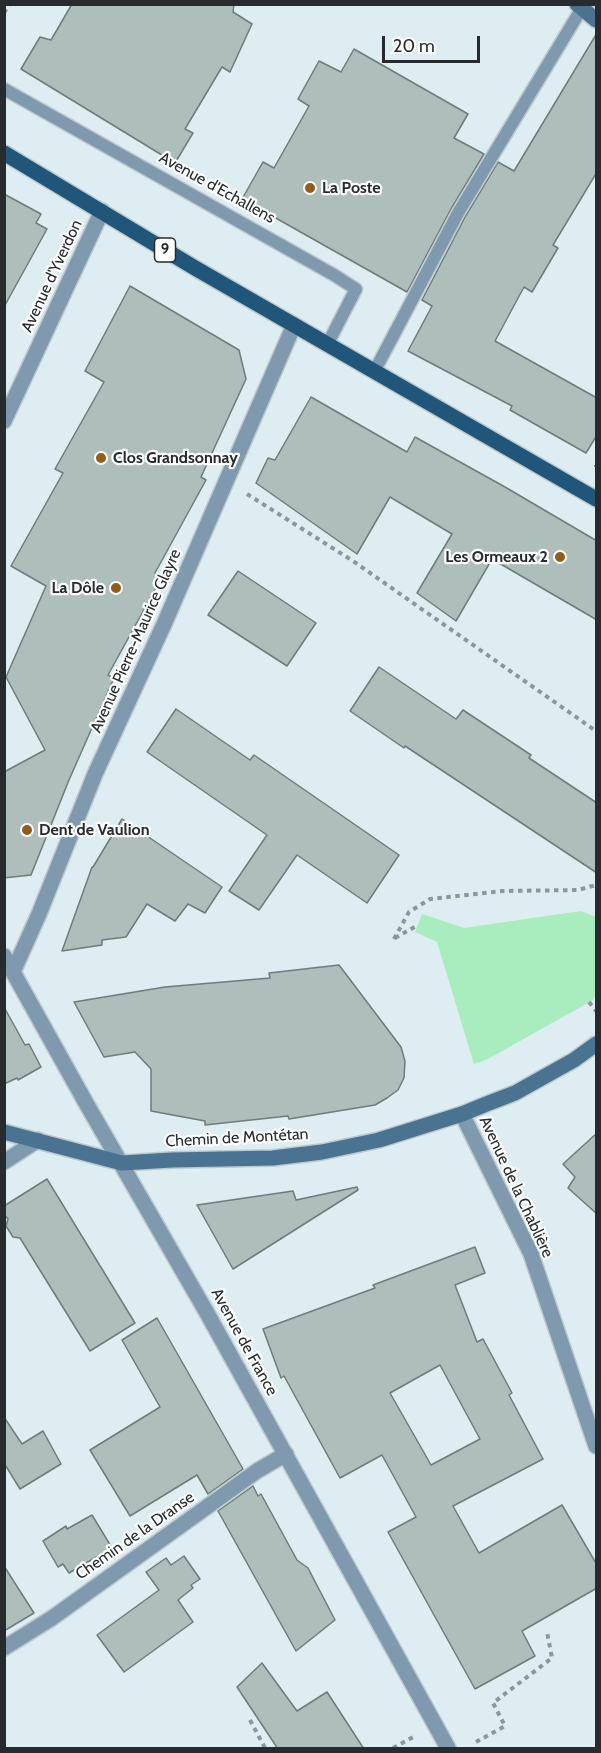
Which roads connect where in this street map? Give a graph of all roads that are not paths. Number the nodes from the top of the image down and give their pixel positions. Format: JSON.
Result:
{"nodes":[{"id":1,"x":580,"y":6,"type":"edge"},
{"id":2,"x":597,"y":20,"type":"edge"},
{"id":3,"x":4,"y":89,"type":"edge"},
{"id":4,"x":4,"y":153,"type":"edge"},
{"id":5,"x":102,"y":211,"type":"junction"},
{"id":6,"x":294,"y":325,"type":"junction"},
{"id":7,"x":327,"y":345,"type":"junction"},
{"id":8,"x":374,"y":372,"type":"junction"},
{"id":9,"x":4,"y":421,"type":"edge"},
{"id":10,"x":597,"y":499,"type":"edge"},
{"id":11,"x":4,"y":956,"type":"edge"},
{"id":12,"x":14,"y":972,"type":"junction"},
{"id":13,"x":597,"y":1044,"type":"edge"},
{"id":14,"x":462,"y":1114,"type":"junction"},
{"id":15,"x":4,"y":1132,"type":"edge"},
{"id":16,"x":38,"y":1140,"type":"junction"},
{"id":17,"x":4,"y":1162,"type":"edge"},
{"id":18,"x":122,"y":1163,"type":"junction"},
{"id":19,"x":597,"y":1446,"type":"edge"},
{"id":20,"x":286,"y":1455,"type":"junction"},
{"id":21,"x":4,"y":1648,"type":"edge"},
{"id":22,"x":448,"y":1749,"type":"edge"}],
"edges":[{"from":1,"to":2,"type":"street"},
{"from":1,"to":8,"type":"lane"},
{"from":3,"to":7,"type":"lane","name":"Avenue d'Echallens"},
{"from":4,"to":5,"type":"main road","number":"9"},
{"from":5,"to":6,"type":"main road","number":"9"},
{"from":5,"to":9,"type":"street","name":"Avenue d'Yverdon"},
{"from":6,"to":7,"type":"main road","number":"9"},
{"from":6,"to":12,"type":"street","name":"Avenue Pierre-Maurice Glayre"},
{"from":7,"to":8,"type":"main road","number":"9"},
{"from":8,"to":10,"type":"main road","number":"9"},
{"from":11,"to":12,"type":"street","name":"Avenue de France"},
{"from":12,"to":18,"type":"street","name":"Avenue de France"},
{"from":13,"to":14,"type":"street","name":"Chemin de Montétan"},
{"from":14,"to":18,"type":"street","name":"Chemin de Montétan"},
{"from":14,"to":19,"type":"street","name":"Avenue de la Chablière"},
{"from":15,"to":16,"type":"street","name":"Chemin de Montétan"},
{"from":16,"to":17,"type":"street"},
{"from":16,"to":18,"type":"street","name":"Chemin de Montétan"},
{"from":18,"to":20,"type":"street","name":"Avenue de France"},
{"from":20,"to":21,"type":"street","name":"Chemin de la Dranse"},
{"from":20,"to":22,"type":"street","name":"Avenue de France"}]}
